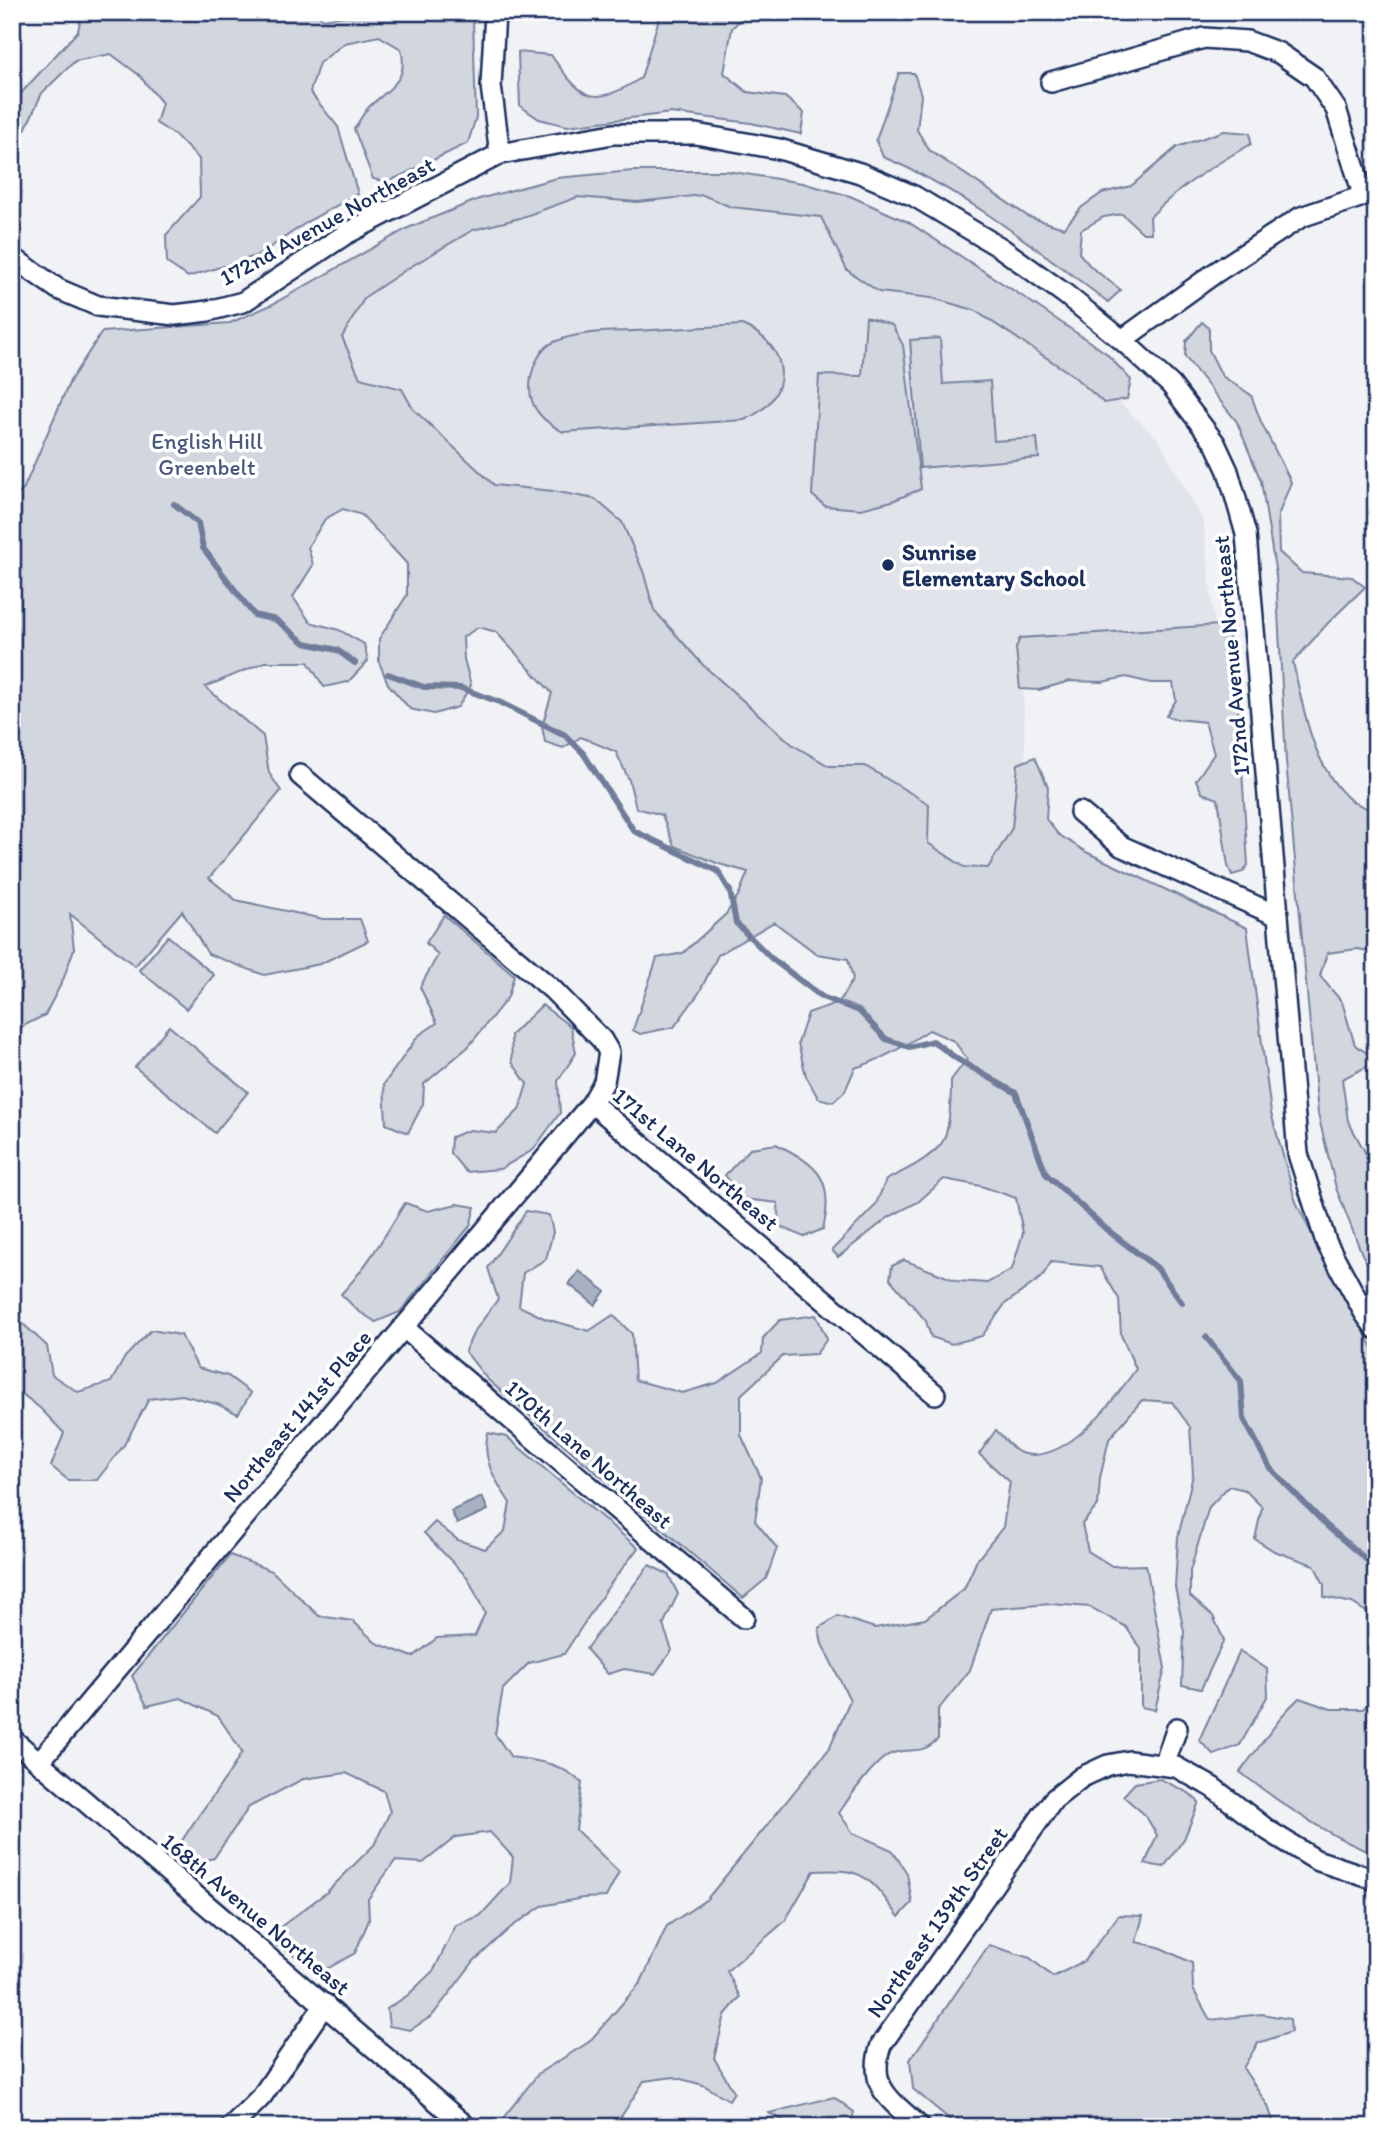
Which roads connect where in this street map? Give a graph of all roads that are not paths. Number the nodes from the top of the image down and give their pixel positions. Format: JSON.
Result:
{"nodes":[{"id":1,"x":495,"y":12,"type":"edge"},
{"id":2,"x":1051,"y":82,"type":"dead end"},
{"id":3,"x":500,"y":154,"type":"junction"},
{"id":4,"x":1369,"y":193,"type":"edge"},
{"id":5,"x":12,"y":257,"type":"edge"},
{"id":6,"x":1122,"y":340,"type":"junction"},
{"id":7,"x":300,"y":775,"type":"dead end"},
{"id":8,"x":1080,"y":812,"type":"dead end"},
{"id":9,"x":1278,"y":916,"type":"junction"},
{"id":10,"x":592,"y":1103,"type":"junction"},
{"id":11,"x":403,"y":1327,"type":"junction"},
{"id":12,"x":1376,"y":1329,"type":"edge"},
{"id":13,"x":935,"y":1394,"type":"dead end"},
{"id":14,"x":744,"y":1618,"type":"dead end"},
{"id":15,"x":1177,"y":1728,"type":"dead end"},
{"id":16,"x":12,"y":1739,"type":"edge"},
{"id":17,"x":40,"y":1761,"type":"junction"},
{"id":18,"x":1164,"y":1765,"type":"junction"},
{"id":19,"x":1376,"y":1880,"type":"edge"},
{"id":20,"x":325,"y":2004,"type":"junction"},
{"id":21,"x":231,"y":2127,"type":"edge"},
{"id":22,"x":467,"y":2127,"type":"edge"},
{"id":23,"x":920,"y":2127,"type":"edge"}],
"edges":[{"from":1,"to":3,"type":"street"},
{"from":2,"to":4,"type":"street"},
{"from":3,"to":5,"type":"street","name":"172nd Avenue Northeast"},
{"from":3,"to":6,"type":"street","name":"172nd Avenue Northeast"},
{"from":4,"to":6,"type":"street"},
{"from":6,"to":9,"type":"street","name":"172nd Avenue Northeast"},
{"from":7,"to":10,"type":"street","name":"171st Lane Northeast"},
{"from":8,"to":9,"type":"street"},
{"from":9,"to":12,"type":"street","name":"172nd Avenue Northeast"},
{"from":10,"to":11,"type":"street","name":"Northeast 141st Place"},
{"from":10,"to":13,"type":"street","name":"171st Lane Northeast"},
{"from":11,"to":14,"type":"street","name":"170th Lane Northeast"},
{"from":11,"to":17,"type":"street","name":"Northeast 141st Place"},
{"from":15,"to":18,"type":"street"},
{"from":16,"to":17,"type":"street","name":"168th Avenue Northeast"},
{"from":17,"to":20,"type":"street","name":"168th Avenue Northeast"},
{"from":18,"to":19,"type":"street"},
{"from":18,"to":23,"type":"street","name":"Northeast 139th Street"},
{"from":20,"to":21,"type":"street"},
{"from":20,"to":22,"type":"street","name":"168th Avenue Northeast"}]}
